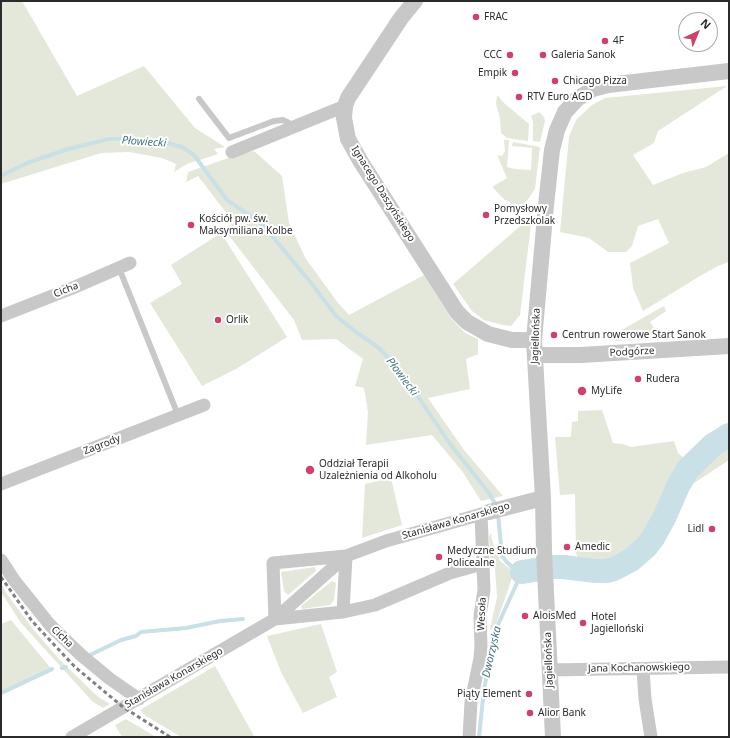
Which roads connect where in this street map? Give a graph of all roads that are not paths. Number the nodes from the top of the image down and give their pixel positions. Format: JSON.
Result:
{"nodes":[{"id":1,"x":415,"y":1,"type":"edge"},
{"id":2,"x":729,"y":71,"type":"edge"},
{"id":3,"x":199,"y":99,"type":"dead end"},
{"id":4,"x":346,"y":106,"type":"junction"},
{"id":5,"x":296,"y":126,"type":"junction"},
{"id":6,"x":232,"y":152,"type":"dead end"},
{"id":7,"x":125,"y":265,"type":"joint"},
{"id":8,"x":1,"y":316,"type":"edge"},
{"id":9,"x":729,"y":346,"type":"edge"},
{"id":10,"x":534,"y":348,"type":"junction"},
{"id":11,"x":204,"y":405,"type":"dead end"},
{"id":12,"x":178,"y":415,"type":"junction"},
{"id":13,"x":1,"y":484,"type":"edge"},
{"id":14,"x":543,"y":498,"type":"junction"},
{"id":15,"x":485,"y":513,"type":"junction"},
{"id":16,"x":346,"y":556,"type":"junction"},
{"id":17,"x":1,"y":560,"type":"edge"},
{"id":18,"x":482,"y":564,"type":"junction"},
{"id":19,"x":343,"y":612,"type":"junction"},
{"id":20,"x":275,"y":619,"type":"junction"},
{"id":21,"x":729,"y":667,"type":"edge"},
{"id":22,"x":643,"y":669,"type":"junction"},
{"id":23,"x":550,"y":670,"type":"junction"},
{"id":24,"x":139,"y":699,"type":"junction"},
{"id":25,"x":72,"y":737,"type":"edge"},
{"id":26,"x":469,"y":737,"type":"edge"},
{"id":27,"x":553,"y":737,"type":"edge"},
{"id":28,"x":651,"y":737,"type":"edge"}],
"edges":[{"from":1,"to":4,"type":"street","name":"Ignacego Daszyńskiego"},
{"from":2,"to":10,"type":"street","name":"Jagiellońska"},
{"from":3,"to":5,"type":"lane"},
{"from":4,"to":5,"type":"street"},
{"from":4,"to":10,"type":"street","name":"Ignacego Daszyńskiego"},
{"from":5,"to":6,"type":"street"},
{"from":7,"to":8,"type":"street","name":"Cicha"},
{"from":7,"to":12,"type":"lane"},
{"from":9,"to":10,"type":"street","name":"Podgórze"},
{"from":10,"to":14,"type":"street","name":"Jagiellońska"},
{"from":11,"to":12,"type":"street","name":"Zagrody"},
{"from":12,"to":13,"type":"street","name":"Zagrody"},
{"from":14,"to":15,"type":"street","name":"Stanisława Konarskiego"},
{"from":14,"to":23,"type":"street","name":"Jagiellońska"},
{"from":15,"to":16,"type":"street","name":"Stanisława Konarskiego"},
{"from":15,"to":18,"type":"street","name":"Wesoła"},
{"from":16,"to":19,"type":"street"},
{"from":16,"to":20,"type":"street","name":"Stanisława Konarskiego"},
{"from":16,"to":20,"type":"street","name":"Stanisława Konarskiego"},
{"from":17,"to":24,"type":"street","name":"Cicha"},
{"from":18,"to":19,"type":"street","name":"Stanisława Konarskiego"},
{"from":18,"to":26,"type":"street","name":"Wesoła"},
{"from":19,"to":20,"type":"street","name":"Stanisława Konarskiego"},
{"from":20,"to":24,"type":"street","name":"Stanisława Konarskiego"},
{"from":21,"to":22,"type":"street","name":"Jana Kochanowskiego"},
{"from":22,"to":23,"type":"street","name":"Jana Kochanowskiego"},
{"from":22,"to":28,"type":"street"},
{"from":23,"to":27,"type":"street","name":"Jagiellońska"},
{"from":24,"to":25,"type":"street","name":"Stanisława Konarskiego"}]}
